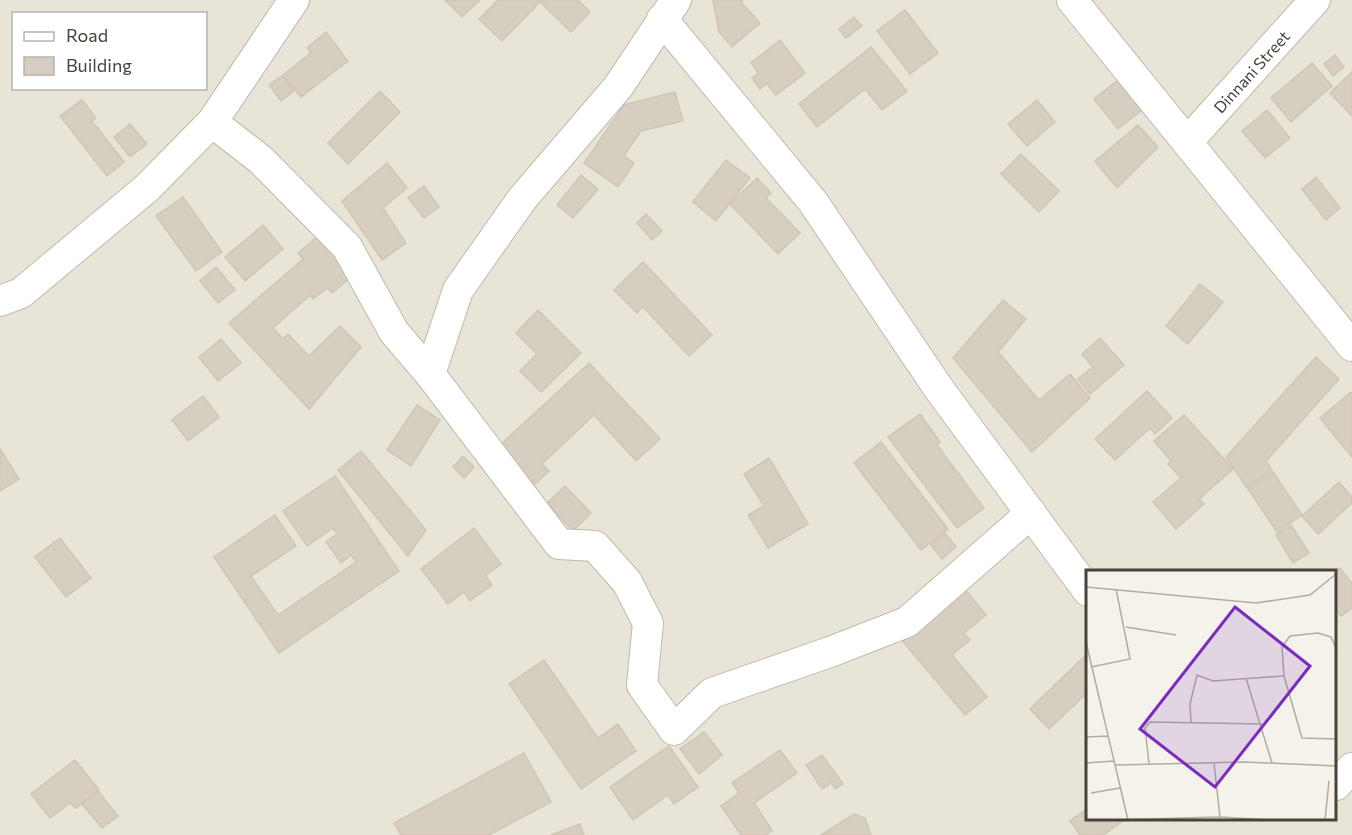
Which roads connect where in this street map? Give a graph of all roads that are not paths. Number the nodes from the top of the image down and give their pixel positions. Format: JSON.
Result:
{"nodes":[{"id":1,"x":294,"y":0,"type":"edge"},
{"id":2,"x":1072,"y":0,"type":"edge"},
{"id":3,"x":1315,"y":0,"type":"edge"},
{"id":4,"x":669,"y":10,"type":"edge"},
{"id":5,"x":212,"y":122,"type":"junction"},
{"id":6,"x":1188,"y":141,"type":"junction"},
{"id":7,"x":0,"y":302,"type":"edge"},
{"id":8,"x":1352,"y":346,"type":"edge"},
{"id":9,"x":430,"y":374,"type":"junction"},
{"id":10,"x":1031,"y":513,"type":"junction"},
{"id":11,"x":1086,"y":588,"type":"edge"},
{"id":12,"x":1352,"y":768,"type":"edge"},
{"id":13,"x":1337,"y":783,"type":"edge"}],
"edges":[{"from":1,"to":5,"type":"street"},
{"from":2,"to":6,"type":"street"},
{"from":3,"to":6,"type":"street","name":"Dinnani Street"},
{"from":4,"to":9,"type":"street"},
{"from":4,"to":10,"type":"street"},
{"from":5,"to":7,"type":"street"},
{"from":5,"to":9,"type":"street"},
{"from":6,"to":8,"type":"street"},
{"from":9,"to":10,"type":"street"},
{"from":10,"to":11,"type":"street"},
{"from":12,"to":13,"type":"street"}]}
